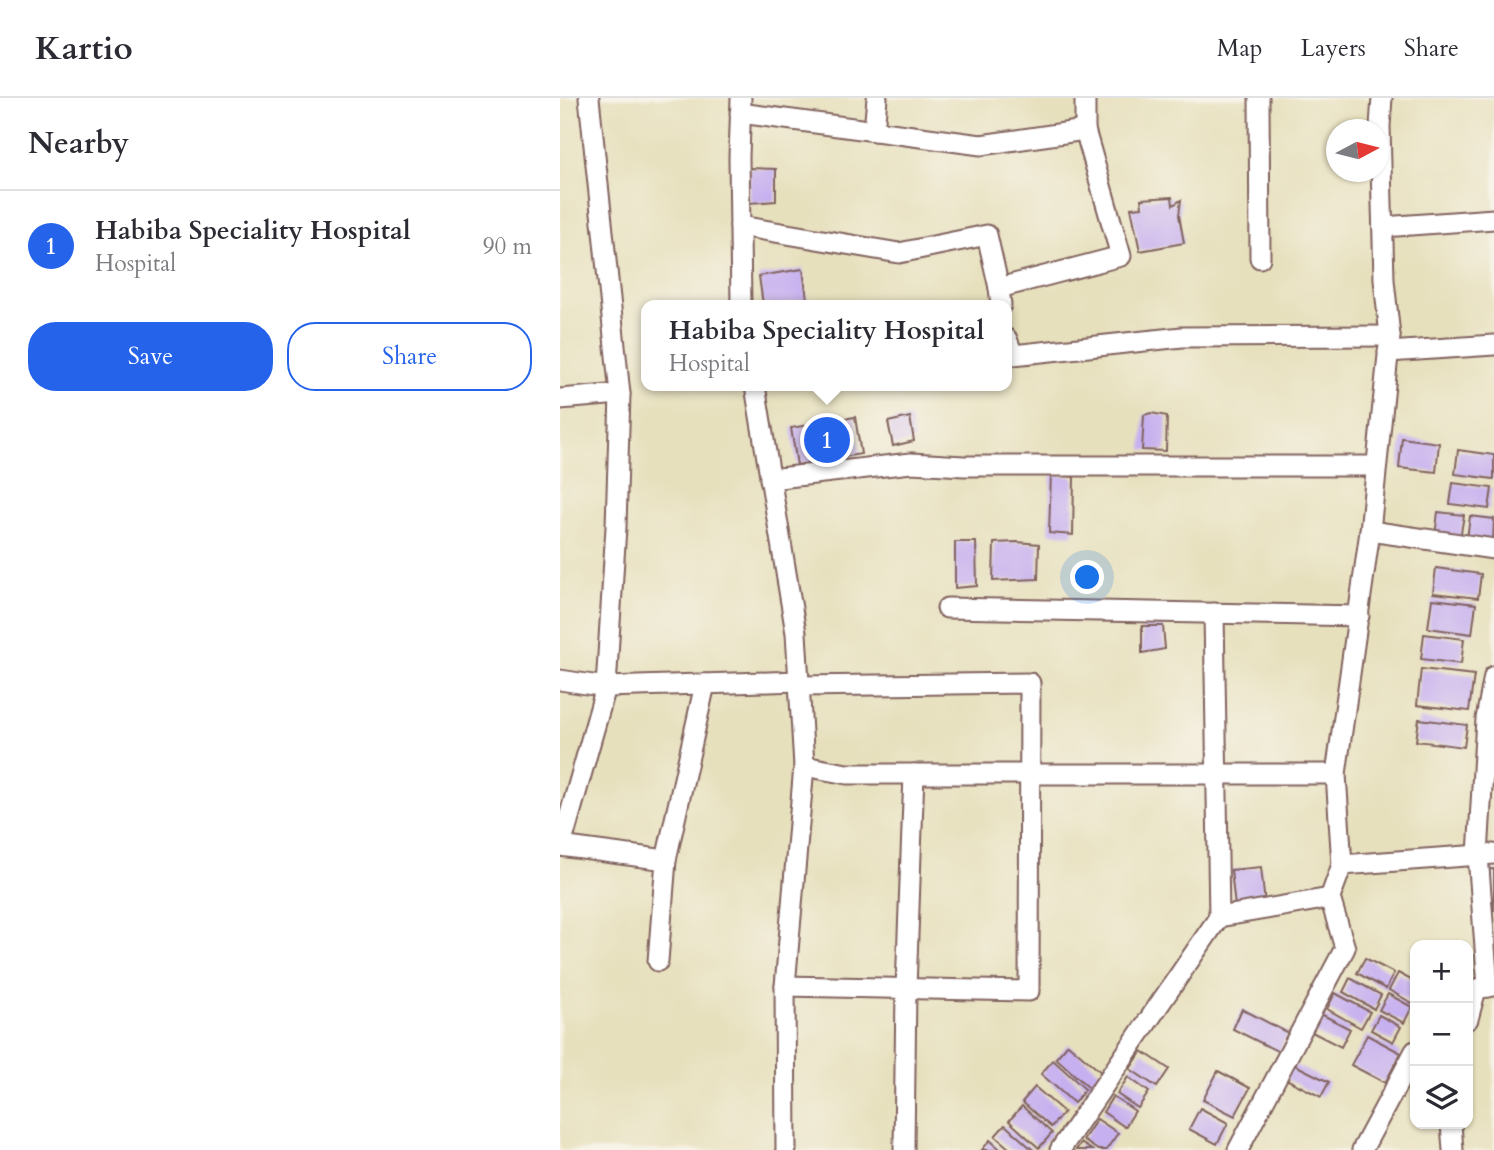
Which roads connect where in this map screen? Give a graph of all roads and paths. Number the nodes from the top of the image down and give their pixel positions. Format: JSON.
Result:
{"nodes":[{"id":1,"x":589,"y":98,"type":"edge"},
{"id":2,"x":877,"y":98,"type":"edge"},
{"id":3,"x":1085,"y":98,"type":"edge"},
{"id":4,"x":1259,"y":98,"type":"edge"},
{"id":5,"x":1382,"y":98,"type":"edge"},
{"id":6,"x":741,"y":106,"type":"edge"},
{"id":7,"x":1086,"y":130,"type":"junction"},
{"id":8,"x":874,"y":131,"type":"junction"},
{"id":9,"x":1494,"y":219,"type":"edge"},
{"id":10,"x":740,"y":226,"type":"junction"},
{"id":11,"x":1383,"y":228,"type":"junction"},
{"id":12,"x":1261,"y":258,"type":"dead end"},
{"id":13,"x":1000,"y":297,"type":"edge"},
{"id":14,"x":741,"y":300,"type":"edge"},
{"id":15,"x":1389,"y":344,"type":"junction"},
{"id":16,"x":1494,"y":345,"type":"edge"},
{"id":17,"x":1012,"y":352,"type":"edge"},
{"id":18,"x":756,"y":391,"type":"edge"},
{"id":19,"x":620,"y":394,"type":"junction"},
{"id":20,"x":560,"y":399,"type":"edge"},
{"id":21,"x":1376,"y":466,"type":"junction"},
{"id":22,"x":770,"y":479,"type":"junction"},
{"id":23,"x":1370,"y":531,"type":"junction"},
{"id":24,"x":1494,"y":549,"type":"edge"},
{"id":25,"x":947,"y":608,"type":"dead end"},
{"id":26,"x":1214,"y":613,"type":"junction"},
{"id":27,"x":1359,"y":616,"type":"junction"},
{"id":28,"x":1494,"y":676,"type":"edge"},
{"id":29,"x":560,"y":680,"type":"edge"},
{"id":30,"x":705,"y":684,"type":"junction"},
{"id":31,"x":800,"y":684,"type":"junction"},
{"id":32,"x":606,"y":687,"type":"junction"},
{"id":33,"x":804,"y":766,"type":"junction"},
{"id":34,"x":915,"y":774,"type":"junction"},
{"id":35,"x":1031,"y":774,"type":"junction"},
{"id":36,"x":1218,"y":774,"type":"junction"},
{"id":37,"x":1336,"y":774,"type":"junction"},
{"id":38,"x":560,"y":846,"type":"edge"},
{"id":39,"x":1486,"y":854,"type":"edge"},
{"id":40,"x":666,"y":860,"type":"junction"},
{"id":41,"x":1342,"y":865,"type":"junction"},
{"id":42,"x":1330,"y":898,"type":"junction"},
{"id":43,"x":1219,"y":917,"type":"junction"},
{"id":44,"x":658,"y":961,"type":"dead end"},
{"id":45,"x":785,"y":986,"type":"junction"},
{"id":46,"x":906,"y":988,"type":"junction"},
{"id":47,"x":1482,"y":988,"type":"edge"},
{"id":48,"x":1473,"y":1008,"type":"edge"},
{"id":49,"x":1410,"y":1060,"type":"edge"},
{"id":50,"x":1451,"y":1129,"type":"edge"},
{"id":51,"x":786,"y":1150,"type":"edge"},
{"id":52,"x":904,"y":1150,"type":"edge"},
{"id":53,"x":1060,"y":1150,"type":"edge"},
{"id":54,"x":1238,"y":1150,"type":"edge"},
{"id":55,"x":1362,"y":1150,"type":"edge"},
{"id":56,"x":1453,"y":1150,"type":"edge"}],
"edges":[{"from":1,"to":19,"type":"street"},
{"from":2,"to":8,"type":"street"},
{"from":3,"to":7,"type":"street"},
{"from":4,"to":12,"type":"street"},
{"from":5,"to":11,"type":"street"},
{"from":6,"to":8,"type":"street"},
{"from":6,"to":10,"type":"street"},
{"from":7,"to":8,"type":"street"},
{"from":7,"to":13,"type":"street"},
{"from":9,"to":11,"type":"street"},
{"from":10,"to":13,"type":"street"},
{"from":10,"to":14,"type":"street"},
{"from":11,"to":15,"type":"street"},
{"from":15,"to":16,"type":"street"},
{"from":15,"to":17,"type":"street"},
{"from":15,"to":21,"type":"street"},
{"from":18,"to":22,"type":"street"},
{"from":19,"to":20,"type":"street"},
{"from":19,"to":32,"type":"street"},
{"from":21,"to":22,"type":"street"},
{"from":21,"to":23,"type":"street"},
{"from":22,"to":31,"type":"street"},
{"from":23,"to":24,"type":"street"},
{"from":23,"to":27,"type":"street"},
{"from":25,"to":26,"type":"street"},
{"from":26,"to":27,"type":"street"},
{"from":26,"to":36,"type":"street"},
{"from":27,"to":37,"type":"street"},
{"from":28,"to":39,"type":"street"},
{"from":29,"to":32,"type":"street"},
{"from":30,"to":31,"type":"street"},
{"from":30,"to":32,"type":"street"},
{"from":30,"to":40,"type":"street"},
{"from":31,"to":33,"type":"street"},
{"from":31,"to":35,"type":"street"},
{"from":32,"to":38,"type":"street"},
{"from":33,"to":34,"type":"street"},
{"from":33,"to":45,"type":"street"},
{"from":34,"to":35,"type":"street"},
{"from":34,"to":46,"type":"street"},
{"from":35,"to":36,"type":"street"},
{"from":35,"to":46,"type":"street"},
{"from":36,"to":37,"type":"street"},
{"from":36,"to":43,"type":"street"},
{"from":37,"to":41,"type":"street"},
{"from":38,"to":40,"type":"street"},
{"from":39,"to":41,"type":"street"},
{"from":39,"to":47,"type":"street"},
{"from":40,"to":44,"type":"street"},
{"from":41,"to":42,"type":"street"},
{"from":42,"to":43,"type":"street"},
{"from":42,"to":54,"type":"street"},
{"from":43,"to":53,"type":"street"},
{"from":45,"to":46,"type":"street"},
{"from":45,"to":51,"type":"street"},
{"from":46,"to":52,"type":"street"},
{"from":47,"to":48,"type":"street"},
{"from":49,"to":55,"type":"street"},
{"from":50,"to":56,"type":"street"}]}
